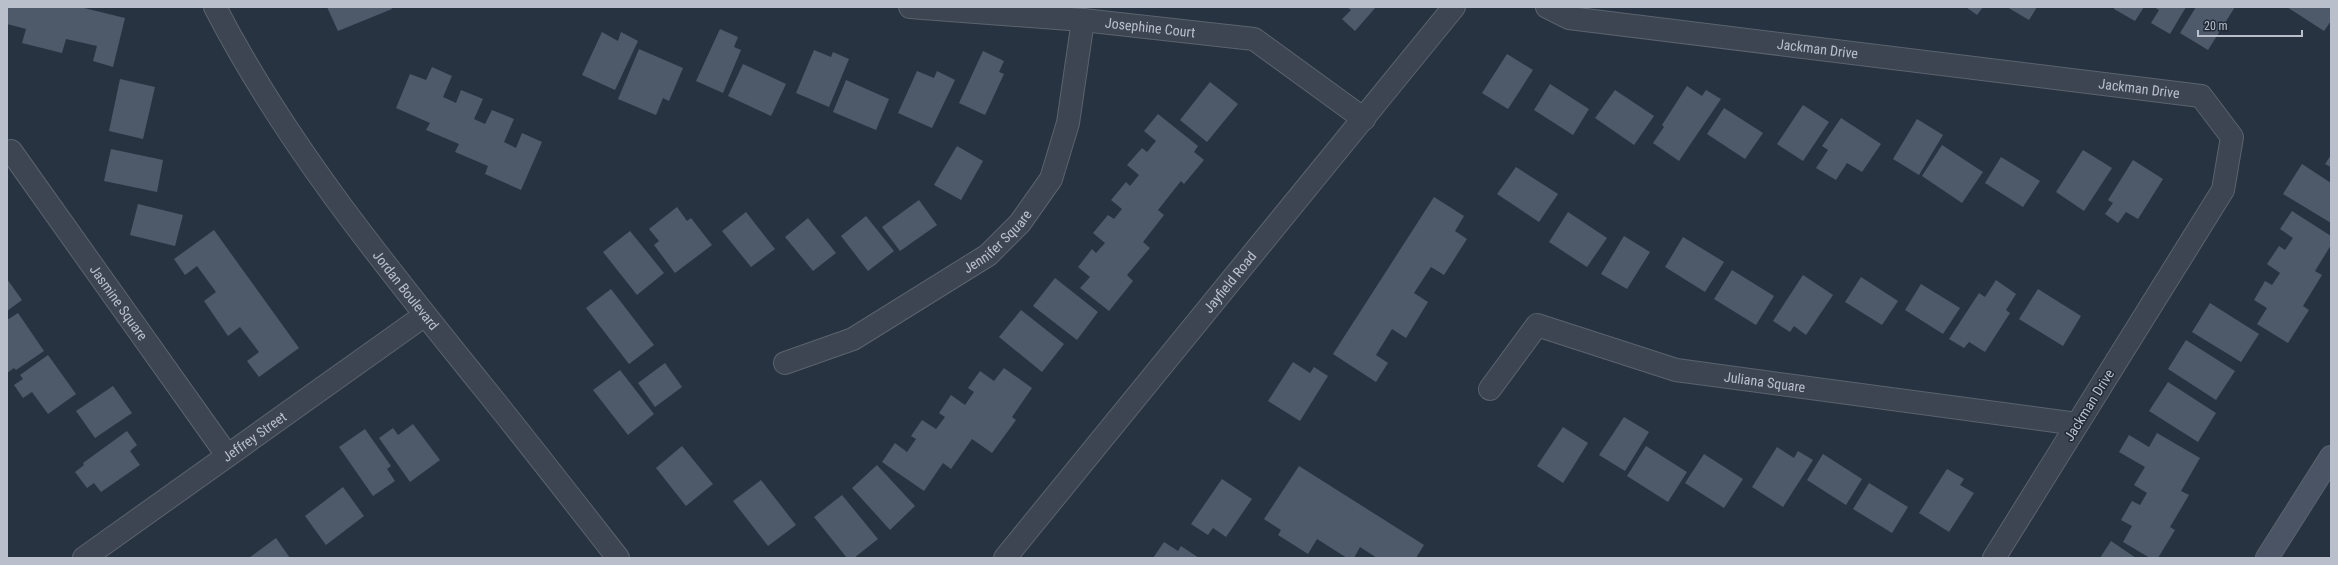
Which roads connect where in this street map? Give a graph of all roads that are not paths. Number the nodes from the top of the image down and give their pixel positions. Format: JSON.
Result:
{"nodes":[{"id":1,"x":215,"y":7,"type":"edge"},
{"id":2,"x":910,"y":7,"type":"edge"},
{"id":3,"x":1454,"y":7,"type":"edge"},
{"id":4,"x":1547,"y":7,"type":"edge"},
{"id":5,"x":1082,"y":20,"type":"junction"},
{"id":6,"x":1364,"y":119,"type":"junction"},
{"id":7,"x":10,"y":151,"type":"dead end"},
{"id":8,"x":425,"y":315,"type":"junction"},
{"id":9,"x":786,"y":363,"type":"dead end"},
{"id":10,"x":1490,"y":390,"type":"dead end"},
{"id":11,"x":2077,"y":424,"type":"junction"},
{"id":12,"x":227,"y":455,"type":"junction"},
{"id":13,"x":2331,"y":457,"type":"edge"},
{"id":14,"x":84,"y":558,"type":"edge"},
{"id":15,"x":618,"y":558,"type":"edge"},
{"id":16,"x":1005,"y":558,"type":"edge"},
{"id":17,"x":1994,"y":558,"type":"edge"},
{"id":18,"x":2267,"y":558,"type":"edge"}],
"edges":[{"from":1,"to":8,"type":"street","name":"Jordan Boulevard"},
{"from":2,"to":5,"type":"street","name":"Josephine Court"},
{"from":3,"to":6,"type":"street","name":"Jayfield Road"},
{"from":4,"to":11,"type":"street","name":"Jackman Drive"},
{"from":5,"to":6,"type":"street","name":"Josephine Court"},
{"from":5,"to":9,"type":"street","name":"Jennifer Square"},
{"from":6,"to":16,"type":"street","name":"Jayfield Road"},
{"from":7,"to":12,"type":"street","name":"Jasmine Square"},
{"from":8,"to":12,"type":"street","name":"Jeffrey Street"},
{"from":8,"to":15,"type":"street","name":"Jordan Boulevard"},
{"from":10,"to":11,"type":"street","name":"Juliana Square"},
{"from":11,"to":17,"type":"street","name":"Jackman Drive"},
{"from":12,"to":14,"type":"street","name":"Jeffrey Street"},
{"from":13,"to":18,"type":"main road"}]}
